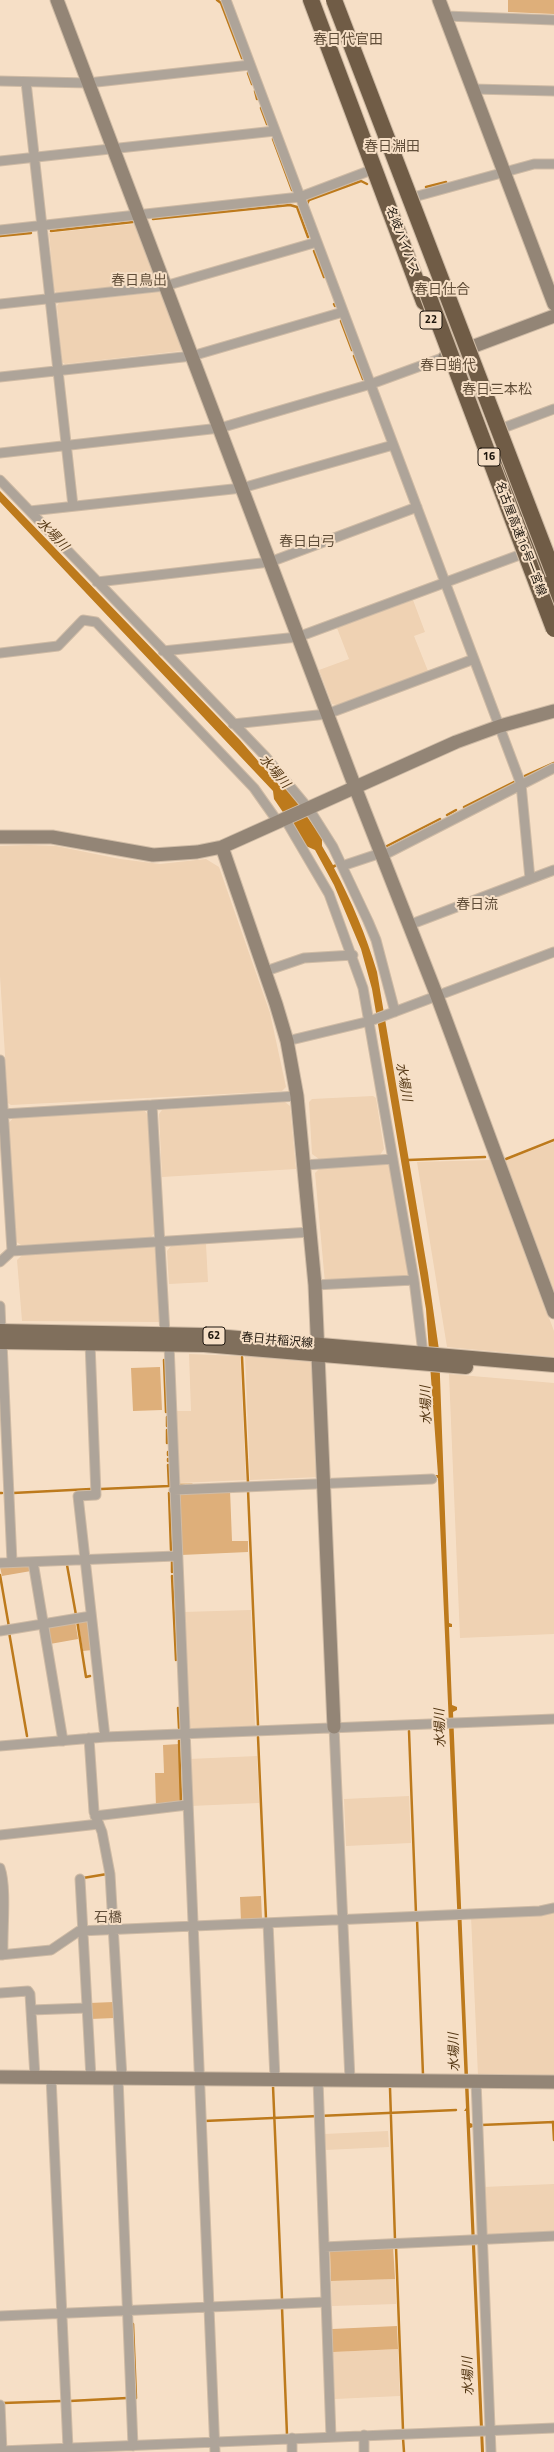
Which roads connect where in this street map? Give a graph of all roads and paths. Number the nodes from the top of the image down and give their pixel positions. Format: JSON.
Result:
{"nodes":[{"id":1,"x":57,"y":0,"type":"edge"},
{"id":2,"x":226,"y":0,"type":"edge"},
{"id":3,"x":312,"y":0,"type":"edge"},
{"id":4,"x":316,"y":0,"type":"edge"},
{"id":5,"x":326,"y":0,"type":"edge"},
{"id":6,"x":334,"y":0,"type":"edge"},
{"id":7,"x":339,"y":0,"type":"edge"},
{"id":8,"x":439,"y":0,"type":"edge"},
{"id":9,"x":445,"y":16,"type":"junction"},
{"id":10,"x":554,"y":20,"type":"edge"},
{"id":11,"x":250,"y":65,"type":"junction"},
{"id":12,"x":0,"y":81,"type":"edge"},
{"id":13,"x":26,"y":82,"type":"junction"},
{"id":14,"x":88,"y":83,"type":"junction"},
{"id":15,"x":473,"y":89,"type":"junction"},
{"id":16,"x":554,"y":92,"type":"edge"},
{"id":17,"x":275,"y":130,"type":"junction"},
{"id":18,"x":112,"y":148,"type":"junction"},
{"id":19,"x":35,"y":157,"type":"junction"},
{"id":20,"x":0,"y":161,"type":"edge"},
{"id":21,"x":554,"y":164,"type":"edge"},
{"id":22,"x":374,"y":169,"type":"junction"},
{"id":23,"x":504,"y":172,"type":"junction"},
{"id":24,"x":300,"y":197,"type":"junction"},
{"id":25,"x":414,"y":197,"type":"junction"},
{"id":26,"x":138,"y":214,"type":"junction"},
{"id":27,"x":42,"y":225,"type":"junction"},
{"id":28,"x":0,"y":230,"type":"edge"},
{"id":29,"x":317,"y":242,"type":"junction"},
{"id":30,"x":165,"y":286,"type":"junction"},
{"id":31,"x":50,"y":299,"type":"junction"},
{"id":32,"x":0,"y":304,"type":"edge"},
{"id":33,"x":554,"y":304,"type":"edge"},
{"id":34,"x":343,"y":312,"type":"junction"},
{"id":35,"x":554,"y":316,"type":"edge"},
{"id":36,"x":472,"y":347,"type":"junction"},
{"id":37,"x":192,"y":356,"type":"junction"},
{"id":38,"x":447,"y":356,"type":"junction"},
{"id":39,"x":58,"y":370,"type":"junction"},
{"id":40,"x":0,"y":377,"type":"edge"},
{"id":41,"x":371,"y":384,"type":"junction"},
{"id":42,"x":554,"y":409,"type":"edge"},
{"id":43,"x":220,"y":428,"type":"junction"},
{"id":44,"x":503,"y":428,"type":"junction"},
{"id":45,"x":393,"y":445,"type":"junction"},
{"id":46,"x":66,"y":446,"type":"junction"},
{"id":47,"x":0,"y":453,"type":"edge"},
{"id":48,"x":513,"y":464,"type":"junction"},
{"id":49,"x":0,"y":480,"type":"edge"},
{"id":50,"x":242,"y":488,"type":"junction"},
{"id":51,"x":73,"y":506,"type":"junction"},
{"id":52,"x":417,"y":507,"type":"junction"},
{"id":53,"x":30,"y":511,"type":"junction"},
{"id":54,"x":552,"y":552,"type":"edge"},
{"id":55,"x":522,"y":554,"type":"junction"},
{"id":56,"x":270,"y":562,"type":"junction"},
{"id":57,"x":554,"y":574,"type":"edge"},
{"id":58,"x":97,"y":582,"type":"junction"},
{"id":59,"x":445,"y":582,"type":"junction"},
{"id":60,"x":554,"y":600,"type":"edge"},
{"id":61,"x":554,"y":629,"type":"edge"},
{"id":62,"x":298,"y":637,"type":"junction"},
{"id":63,"x":554,"y":638,"type":"edge"},
{"id":64,"x":163,"y":651,"type":"junction"},
{"id":65,"x":0,"y":653,"type":"edge"},
{"id":66,"x":474,"y":659,"type":"junction"},
{"id":67,"x":554,"y":711,"type":"edge"},
{"id":68,"x":328,"y":714,"type":"junction"},
{"id":69,"x":233,"y":724,"type":"junction"},
{"id":70,"x":500,"y":726,"type":"junction"},
{"id":71,"x":554,"y":768,"type":"edge"},
{"id":72,"x":521,"y":784,"type":"junction"},
{"id":73,"x":355,"y":787,"type":"junction"},
{"id":74,"x":309,"y":808,"type":"junction"},
{"id":75,"x":282,"y":820,"type":"junction"},
{"id":76,"x":0,"y":838,"type":"edge"},
{"id":77,"x":222,"y":846,"type":"junction"},
{"id":78,"x":381,"y":854,"type":"junction"},
{"id":79,"x":342,"y":866,"type":"junction"},
{"id":80,"x":554,"y":870,"type":"edge"},
{"id":81,"x":530,"y":879,"type":"junction"},
{"id":82,"x":409,"y":925,"type":"junction"},
{"id":83,"x":554,"y":952,"type":"edge"},
{"id":84,"x":353,"y":955,"type":"junction"},
{"id":85,"x":266,"y":971,"type":"junction"},
{"id":86,"x":437,"y":996,"type":"junction"},
{"id":87,"x":392,"y":1013,"type":"junction"},
{"id":88,"x":372,"y":1020,"type":"junction"},
{"id":89,"x":286,"y":1041,"type":"junction"},
{"id":90,"x":0,"y":1060,"type":"edge"},
{"id":91,"x":297,"y":1096,"type":"junction"},
{"id":92,"x":152,"y":1105,"type":"junction"},
{"id":93,"x":3,"y":1114,"type":"junction"},
{"id":94,"x":393,"y":1159,"type":"junction"},
{"id":95,"x":305,"y":1165,"type":"junction"},
{"id":96,"x":311,"y":1232,"type":"junction"},
{"id":97,"x":161,"y":1242,"type":"junction"},
{"id":98,"x":12,"y":1251,"type":"junction"},
{"id":99,"x":0,"y":1262,"type":"edge"},
{"id":100,"x":414,"y":1280,"type":"junction"},
{"id":101,"x":315,"y":1286,"type":"junction"},
{"id":102,"x":0,"y":1306,"type":"edge"},
{"id":103,"x":554,"y":1312,"type":"edge"},
{"id":104,"x":1,"y":1337,"type":"edge"},
{"id":105,"x":167,"y":1339,"type":"junction"},
{"id":106,"x":90,"y":1343,"type":"junction"},
{"id":107,"x":319,"y":1349,"type":"junction"},
{"id":108,"x":426,"y":1357,"type":"junction"},
{"id":109,"x":445,"y":1360,"type":"junction"},
{"id":110,"x":554,"y":1365,"type":"edge"},
{"id":111,"x":554,"y":1374,"type":"edge"},
{"id":112,"x":432,"y":1479,"type":"dead end"},
{"id":113,"x":324,"y":1484,"type":"junction"},
{"id":114,"x":174,"y":1490,"type":"junction"},
{"id":115,"x":176,"y":1556,"type":"junction"},
{"id":116,"x":85,"y":1560,"type":"junction"},
{"id":117,"x":12,"y":1562,"type":"junction"},
{"id":118,"x":33,"y":1562,"type":"junction"},
{"id":119,"x":0,"y":1563,"type":"edge"},
{"id":120,"x":91,"y":1616,"type":"junction"},
{"id":121,"x":43,"y":1623,"type":"junction"},
{"id":122,"x":0,"y":1631,"type":"edge"},
{"id":123,"x":554,"y":1719,"type":"edge"},
{"id":124,"x":334,"y":1727,"type":"junction"},
{"id":125,"x":183,"y":1734,"type":"junction"},
{"id":126,"x":105,"y":1737,"type":"junction"},
{"id":127,"x":89,"y":1738,"type":"junction"},
{"id":128,"x":63,"y":1741,"type":"junction"},
{"id":129,"x":0,"y":1746,"type":"edge"},
{"id":130,"x":187,"y":1805,"type":"junction"},
{"id":131,"x":97,"y":1820,"type":"junction"},
{"id":132,"x":0,"y":1835,"type":"edge"},
{"id":133,"x":0,"y":1868,"type":"edge"},
{"id":134,"x":80,"y":1879,"type":"dead end"},
{"id":135,"x":554,"y":1908,"type":"edge"},
{"id":136,"x":343,"y":1919,"type":"junction"},
{"id":137,"x":268,"y":1923,"type":"junction"},
{"id":138,"x":192,"y":1926,"type":"junction"},
{"id":139,"x":114,"y":1929,"type":"junction"},
{"id":140,"x":83,"y":1931,"type":"junction"},
{"id":141,"x":2,"y":1955,"type":"edge"},
{"id":142,"x":0,"y":1993,"type":"edge"},
{"id":143,"x":87,"y":2008,"type":"junction"},
{"id":144,"x":31,"y":2010,"type":"junction"},
{"id":145,"x":0,"y":2077,"type":"edge"},
{"id":146,"x":35,"y":2077,"type":"junction"},
{"id":147,"x":51,"y":2077,"type":"junction"},
{"id":148,"x":91,"y":2078,"type":"junction"},
{"id":149,"x":120,"y":2078,"type":"junction"},
{"id":150,"x":199,"y":2078,"type":"junction"},
{"id":151,"x":275,"y":2079,"type":"junction"},
{"id":152,"x":318,"y":2080,"type":"junction"},
{"id":153,"x":350,"y":2080,"type":"junction"},
{"id":154,"x":470,"y":2081,"type":"junction"},
{"id":155,"x":554,"y":2082,"type":"edge"},
{"id":156,"x":554,"y":2236,"type":"edge"},
{"id":157,"x":483,"y":2240,"type":"junction"},
{"id":158,"x":324,"y":2247,"type":"junction"},
{"id":159,"x":326,"y":2302,"type":"junction"},
{"id":160,"x":208,"y":2308,"type":"junction"},
{"id":161,"x":127,"y":2311,"type":"junction"},
{"id":162,"x":61,"y":2314,"type":"junction"},
{"id":163,"x":0,"y":2316,"type":"edge"},
{"id":164,"x":0,"y":2405,"type":"edge"},
{"id":165,"x":554,"y":2428,"type":"edge"},
{"id":166,"x":489,"y":2430,"type":"junction"},
{"id":167,"x":364,"y":2435,"type":"junction"},
{"id":168,"x":331,"y":2437,"type":"junction"},
{"id":169,"x":292,"y":2438,"type":"junction"},
{"id":170,"x":214,"y":2442,"type":"junction"},
{"id":171,"x":68,"y":2448,"type":"junction"},
{"id":172,"x":131,"y":2448,"type":"edge"},
{"id":173,"x":1,"y":2451,"type":"edge"},
{"id":174,"x":55,"y":2451,"type":"edge"},
{"id":175,"x":215,"y":2452,"type":"edge"},
{"id":176,"x":292,"y":2452,"type":"edge"},
{"id":177,"x":364,"y":2452,"type":"edge"},
{"id":178,"x":491,"y":2452,"type":"edge"}],
"edges":[{"from":1,"to":14,"type":"street"},
{"from":2,"to":11,"type":"street"},
{"from":3,"to":22,"type":"highway","name":"名岐バイパス","number":"22"},
{"from":4,"to":61,"type":"highway","name":"名古屋高速16号一宮線","number":"16","bridge":true},
{"from":5,"to":48,"type":"highway","bridge":true},
{"from":6,"to":48,"type":"highway","name":"名古屋高速16号一宮線","number":"16","bridge":true},
{"from":7,"to":25,"type":"highway","number":"22"},
{"from":8,"to":9,"type":"street"},
{"from":9,"to":10,"type":"street"},
{"from":9,"to":15,"type":"street"},
{"from":11,"to":14,"type":"street"},
{"from":11,"to":17,"type":"street"},
{"from":12,"to":13,"type":"street"},
{"from":13,"to":14,"type":"street"},
{"from":13,"to":19,"type":"street"},
{"from":14,"to":18,"type":"street"},
{"from":15,"to":16,"type":"street"},
{"from":15,"to":23,"type":"street"},
{"from":17,"to":18,"type":"street"},
{"from":17,"to":24,"type":"street"},
{"from":18,"to":19,"type":"street"},
{"from":18,"to":26,"type":"street"},
{"from":19,"to":20,"type":"street"},
{"from":19,"to":27,"type":"street"},
{"from":21,"to":23,"type":"street"},
{"from":22,"to":24,"type":"street"},
{"from":22,"to":38,"type":"highway","name":"名岐バイパス","number":"22"},
{"from":23,"to":25,"type":"street"},
{"from":23,"to":33,"type":"street"},
{"from":24,"to":26,"type":"street"},
{"from":24,"to":29,"type":"street"},
{"from":25,"to":36,"type":"highway","number":"22"},
{"from":26,"to":27,"type":"street"},
{"from":26,"to":30,"type":"street"},
{"from":27,"to":28,"type":"street"},
{"from":27,"to":31,"type":"street"},
{"from":29,"to":30,"type":"street"},
{"from":29,"to":34,"type":"street"},
{"from":30,"to":31,"type":"street"},
{"from":30,"to":37,"type":"street"},
{"from":31,"to":32,"type":"street"},
{"from":31,"to":39,"type":"street"},
{"from":34,"to":37,"type":"street"},
{"from":34,"to":41,"type":"street"},
{"from":35,"to":36,"type":"street"},
{"from":36,"to":38,"type":"street"},
{"from":36,"to":44,"type":"highway","number":"22"},
{"from":37,"to":39,"type":"street"},
{"from":37,"to":43,"type":"street"},
{"from":38,"to":41,"type":"street"},
{"from":38,"to":55,"type":"highway"},
{"from":38,"to":60,"type":"highway"},
{"from":39,"to":40,"type":"street"},
{"from":39,"to":46,"type":"street"},
{"from":41,"to":43,"type":"street"},
{"from":41,"to":45,"type":"street"},
{"from":42,"to":44,"type":"street"},
{"from":43,"to":46,"type":"street"},
{"from":43,"to":50,"type":"street"},
{"from":44,"to":54,"type":"highway","number":"22"},
{"from":45,"to":50,"type":"street"},
{"from":45,"to":52,"type":"street"},
{"from":46,"to":47,"type":"street"},
{"from":46,"to":51,"type":"street"},
{"from":48,"to":57,"type":"highway","name":"名古屋高速16号一宮線","number":"16","bridge":true},
{"from":49,"to":53,"type":"street"},
{"from":50,"to":51,"type":"street"},
{"from":50,"to":56,"type":"street"},
{"from":51,"to":53,"type":"street"},
{"from":52,"to":56,"type":"street"},
{"from":52,"to":59,"type":"street"},
{"from":53,"to":58,"type":"street"},
{"from":55,"to":59,"type":"street"},
{"from":55,"to":63,"type":"highway"},
{"from":56,"to":58,"type":"street"},
{"from":56,"to":62,"type":"street"},
{"from":58,"to":64,"type":"street"},
{"from":59,"to":62,"type":"street"},
{"from":59,"to":66,"type":"street"},
{"from":62,"to":64,"type":"street"},
{"from":62,"to":68,"type":"street"},
{"from":64,"to":69,"type":"street"},
{"from":65,"to":75,"type":"street"},
{"from":66,"to":68,"type":"street"},
{"from":66,"to":70,"type":"street"},
{"from":67,"to":70,"type":"street"},
{"from":68,"to":69,"type":"street"},
{"from":68,"to":73,"type":"street"},
{"from":69,"to":74,"type":"street"},
{"from":70,"to":72,"type":"street"},
{"from":70,"to":73,"type":"street"},
{"from":71,"to":72,"type":"street"},
{"from":72,"to":78,"type":"street"},
{"from":72,"to":81,"type":"street"},
{"from":73,"to":74,"type":"street"},
{"from":73,"to":78,"type":"street"},
{"from":74,"to":75,"type":"street"},
{"from":74,"to":79,"type":"street"},
{"from":75,"to":77,"type":"street"},
{"from":75,"to":84,"type":"street"},
{"from":76,"to":77,"type":"street"},
{"from":77,"to":85,"type":"street"},
{"from":78,"to":79,"type":"street"},
{"from":78,"to":82,"type":"street"},
{"from":79,"to":87,"type":"street"},
{"from":80,"to":81,"type":"street"},
{"from":81,"to":82,"type":"street"},
{"from":82,"to":86,"type":"street"},
{"from":83,"to":86,"type":"street"},
{"from":84,"to":85,"type":"street"},
{"from":84,"to":88,"type":"street"},
{"from":85,"to":89,"type":"street"},
{"from":86,"to":87,"type":"street"},
{"from":86,"to":103,"type":"street"},
{"from":87,"to":88,"type":"street"},
{"from":88,"to":89,"type":"street"},
{"from":88,"to":94,"type":"street"},
{"from":89,"to":91,"type":"street"},
{"from":90,"to":93,"type":"street"},
{"from":91,"to":92,"type":"street"},
{"from":91,"to":95,"type":"street"},
{"from":92,"to":93,"type":"street"},
{"from":92,"to":97,"type":"street"},
{"from":93,"to":98,"type":"street"},
{"from":94,"to":95,"type":"street"},
{"from":94,"to":100,"type":"street"},
{"from":95,"to":96,"type":"street"},
{"from":96,"to":97,"type":"street"},
{"from":96,"to":101,"type":"street"},
{"from":97,"to":98,"type":"street"},
{"from":97,"to":105,"type":"street"},
{"from":98,"to":99,"type":"street"},
{"from":100,"to":101,"type":"street"},
{"from":100,"to":108,"type":"street"},
{"from":101,"to":107,"type":"street"},
{"from":102,"to":104,"type":"street"},
{"from":104,"to":105,"type":"main road","name":"春日井稲沢線","number":"62"},
{"from":104,"to":106,"type":"main road","name":"春日井稲沢線","number":"62"},
{"from":104,"to":117,"type":"street"},
{"from":105,"to":106,"type":"main road","name":"春日井稲沢線","number":"62"},
{"from":105,"to":107,"type":"main road","name":"春日井稲沢線","number":"62"},
{"from":105,"to":114,"type":"street"},
{"from":106,"to":116,"type":"street"},
{"from":107,"to":108,"type":"main road","name":"春日井稲沢線","number":"62"},
{"from":107,"to":113,"type":"street"},
{"from":108,"to":109,"type":"main road","name":"春日井稲沢線","number":"62"},
{"from":109,"to":110,"type":"main road","name":"春日井稲沢線","number":"62"},
{"from":109,"to":111,"type":"main road","name":"春日井稲沢線","number":"62"},
{"from":112,"to":113,"type":"street"},
{"from":113,"to":114,"type":"street"},
{"from":113,"to":124,"type":"street"},
{"from":114,"to":115,"type":"street"},
{"from":115,"to":116,"type":"street"},
{"from":115,"to":125,"type":"street"},
{"from":116,"to":118,"type":"street"},
{"from":116,"to":120,"type":"street"},
{"from":117,"to":118,"type":"street"},
{"from":117,"to":119,"type":"street"},
{"from":118,"to":121,"type":"street"},
{"from":120,"to":121,"type":"street"},
{"from":120,"to":126,"type":"street"},
{"from":121,"to":122,"type":"street"},
{"from":121,"to":128,"type":"street"},
{"from":123,"to":124,"type":"street"},
{"from":124,"to":125,"type":"street"},
{"from":124,"to":136,"type":"street"},
{"from":125,"to":126,"type":"street"},
{"from":125,"to":130,"type":"street"},
{"from":126,"to":127,"type":"street"},
{"from":127,"to":128,"type":"street"},
{"from":127,"to":131,"type":"street"},
{"from":128,"to":129,"type":"street"},
{"from":130,"to":131,"type":"street"},
{"from":130,"to":138,"type":"street"},
{"from":131,"to":132,"type":"street"},
{"from":131,"to":139,"type":"street"},
{"from":133,"to":141,"type":"street"},
{"from":134,"to":140,"type":"street"},
{"from":135,"to":136,"type":"street"},
{"from":136,"to":137,"type":"street"},
{"from":136,"to":153,"type":"street"},
{"from":137,"to":138,"type":"street"},
{"from":137,"to":151,"type":"street"},
{"from":138,"to":139,"type":"street"},
{"from":138,"to":150,"type":"street"},
{"from":139,"to":140,"type":"street"},
{"from":139,"to":149,"type":"street"},
{"from":140,"to":141,"type":"street"},
{"from":140,"to":143,"type":"street"},
{"from":142,"to":144,"type":"street"},
{"from":143,"to":144,"type":"street"},
{"from":143,"to":148,"type":"street"},
{"from":144,"to":146,"type":"street"},
{"from":145,"to":146,"type":"street"},
{"from":146,"to":147,"type":"street"},
{"from":147,"to":148,"type":"street"},
{"from":147,"to":162,"type":"street"},
{"from":148,"to":149,"type":"street"},
{"from":149,"to":150,"type":"street"},
{"from":149,"to":161,"type":"street"},
{"from":150,"to":151,"type":"street"},
{"from":150,"to":160,"type":"street"},
{"from":151,"to":152,"type":"street"},
{"from":152,"to":153,"type":"street"},
{"from":152,"to":158,"type":"street"},
{"from":153,"to":154,"type":"street"},
{"from":154,"to":155,"type":"street"},
{"from":154,"to":157,"type":"street"},
{"from":156,"to":157,"type":"street"},
{"from":157,"to":158,"type":"street"},
{"from":157,"to":166,"type":"street"},
{"from":158,"to":159,"type":"street"},
{"from":159,"to":160,"type":"street"},
{"from":159,"to":168,"type":"street"},
{"from":160,"to":161,"type":"street"},
{"from":160,"to":170,"type":"street"},
{"from":161,"to":162,"type":"street"},
{"from":161,"to":172,"type":"street"},
{"from":162,"to":163,"type":"street"},
{"from":162,"to":171,"type":"street"},
{"from":164,"to":173,"type":"street"},
{"from":165,"to":166,"type":"street"},
{"from":166,"to":167,"type":"street"},
{"from":166,"to":178,"type":"street"},
{"from":167,"to":168,"type":"street"},
{"from":167,"to":177,"type":"street"},
{"from":168,"to":169,"type":"street"},
{"from":169,"to":170,"type":"street"},
{"from":169,"to":176,"type":"street"},
{"from":170,"to":172,"type":"street"},
{"from":170,"to":175,"type":"street"},
{"from":171,"to":172,"type":"street"},
{"from":171,"to":174,"type":"street"},
{"from":173,"to":174,"type":"street"}]}
